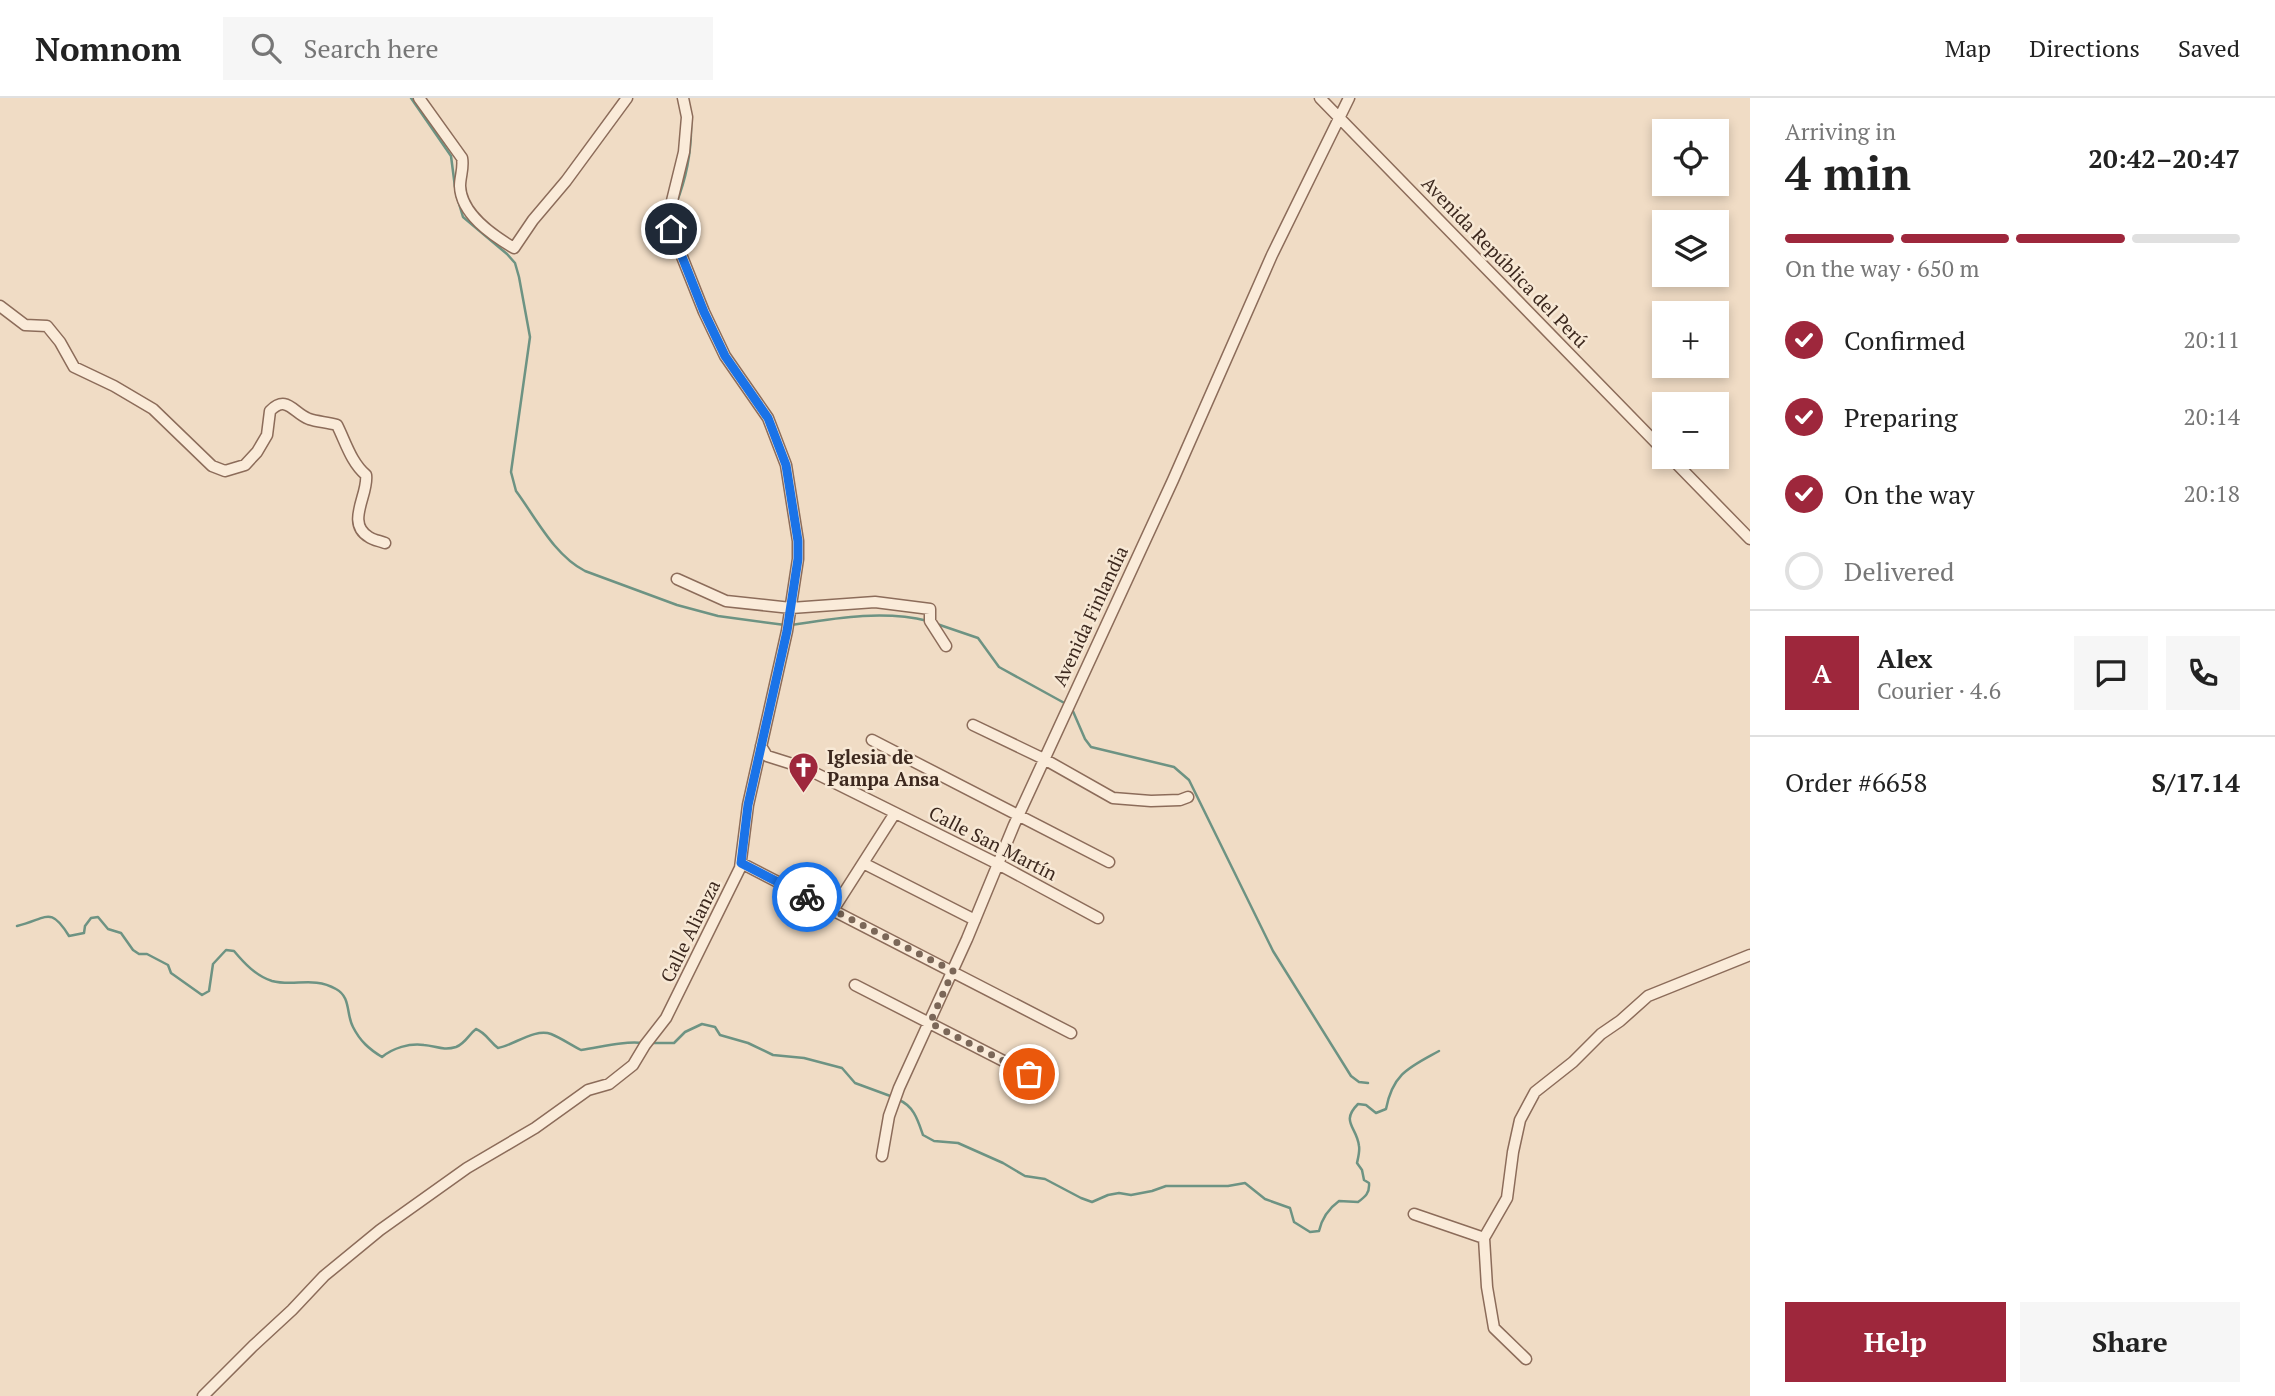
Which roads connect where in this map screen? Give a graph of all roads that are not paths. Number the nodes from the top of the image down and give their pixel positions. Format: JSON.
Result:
{"nodes":[{"id":1,"x":419,"y":98,"type":"edge"},
{"id":2,"x":627,"y":98,"type":"edge"},
{"id":3,"x":683,"y":98,"type":"edge"},
{"id":4,"x":1320,"y":98,"type":"edge"},
{"id":5,"x":1349,"y":98,"type":"edge"},
{"id":6,"x":1339,"y":118,"type":"junction"},
{"id":7,"x":0,"y":306,"type":"edge"},
{"id":8,"x":1652,"y":439,"type":"edge"},
{"id":9,"x":1682,"y":469,"type":"edge"},
{"id":10,"x":1750,"y":538,"type":"edge"},
{"id":11,"x":385,"y":543,"type":"dead end"},
{"id":12,"x":677,"y":579,"type":"dead end"},
{"id":13,"x":791,"y":608,"type":"junction"},
{"id":14,"x":946,"y":646,"type":"dead end"},
{"id":15,"x":973,"y":725,"type":"dead end"},
{"id":16,"x":872,"y":740,"type":"dead end"},
{"id":17,"x":761,"y":746,"type":"junction"},
{"id":18,"x":1044,"y":759,"type":"junction"},
{"id":19,"x":1188,"y":797,"type":"dead end"},
{"id":20,"x":895,"y":813,"type":"junction"},
{"id":21,"x":1019,"y":814,"type":"junction"},
{"id":22,"x":1109,"y":862,"type":"dead end"},
{"id":23,"x":741,"y":863,"type":"junction"},
{"id":24,"x":863,"y":863,"type":"junction"},
{"id":25,"x":998,"y":864,"type":"junction"},
{"id":26,"x":833,"y":910,"type":"junction"},
{"id":27,"x":1098,"y":918,"type":"dead end"},
{"id":28,"x":975,"y":920,"type":"junction"},
{"id":29,"x":1750,"y":955,"type":"edge"},
{"id":30,"x":953,"y":971,"type":"junction"},
{"id":31,"x":855,"y":985,"type":"dead end"},
{"id":32,"x":930,"y":1023,"type":"junction"},
{"id":33,"x":1071,"y":1033,"type":"dead end"},
{"id":34,"x":1029,"y":1074,"type":"dead end"},
{"id":35,"x":882,"y":1156,"type":"dead end"},
{"id":36,"x":1414,"y":1214,"type":"dead end"},
{"id":37,"x":1484,"y":1238,"type":"junction"},
{"id":38,"x":1526,"y":1359,"type":"dead end"},
{"id":39,"x":204,"y":1396,"type":"edge"}],
"edges":[{"from":1,"to":2,"type":"street"},
{"from":3,"to":13,"type":"street","name":"Calle Alianza"},
{"from":4,"to":6,"type":"street","name":"Avenida República del Perú"},
{"from":5,"to":6,"type":"street","name":"Avenida Finlandia"},
{"from":6,"to":8,"type":"street","name":"Avenida República del Perú"},
{"from":6,"to":18,"type":"street","name":"Avenida Finlandia"},
{"from":7,"to":11,"type":"street"},
{"from":9,"to":10,"type":"street"},
{"from":12,"to":13,"type":"street"},
{"from":13,"to":14,"type":"street"},
{"from":13,"to":17,"type":"street","name":"Calle Alianza"},
{"from":15,"to":18,"type":"street"},
{"from":16,"to":21,"type":"street"},
{"from":17,"to":20,"type":"street","name":"Calle San Martín"},
{"from":17,"to":23,"type":"street","name":"Calle Alianza"},
{"from":18,"to":19,"type":"street"},
{"from":18,"to":21,"type":"street","name":"Avenida Finlandia"},
{"from":20,"to":24,"type":"street"},
{"from":20,"to":25,"type":"street","name":"Calle San Martín"},
{"from":21,"to":22,"type":"street"},
{"from":21,"to":25,"type":"street","name":"Avenida Finlandia"},
{"from":23,"to":26,"type":"street"},
{"from":23,"to":39,"type":"street","name":"Calle Alianza"},
{"from":24,"to":26,"type":"street"},
{"from":24,"to":28,"type":"street"},
{"from":25,"to":27,"type":"street","name":"Calle San Martín"},
{"from":25,"to":28,"type":"street","name":"Avenida Finlandia"},
{"from":26,"to":30,"type":"street"},
{"from":28,"to":30,"type":"street","name":"Avenida Finlandia"},
{"from":29,"to":37,"type":"street"},
{"from":30,"to":32,"type":"street","name":"Avenida Finlandia"},
{"from":30,"to":33,"type":"street"},
{"from":31,"to":32,"type":"street"},
{"from":32,"to":34,"type":"street"},
{"from":32,"to":35,"type":"street","name":"Avenida Finlandia"},
{"from":36,"to":37,"type":"street"},
{"from":37,"to":38,"type":"street"}]}
